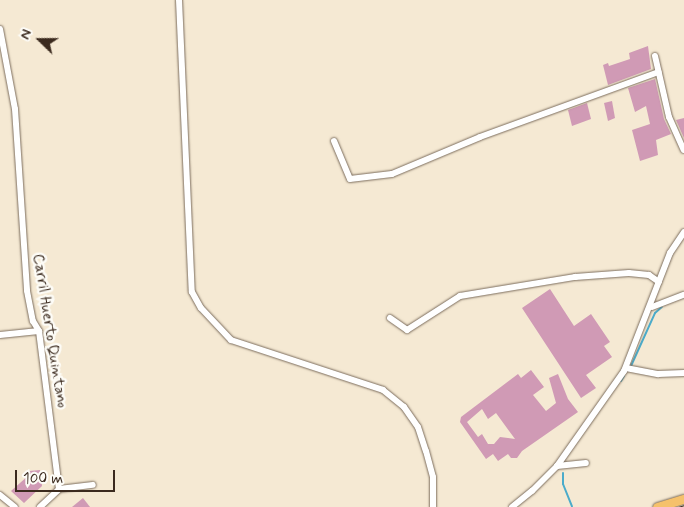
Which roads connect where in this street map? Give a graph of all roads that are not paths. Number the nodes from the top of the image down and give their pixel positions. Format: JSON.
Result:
{"nodes":[{"id":1,"x":178,"y":0,"type":"edge"},
{"id":2,"x":0,"y":29,"type":"edge"},
{"id":3,"x":655,"y":56,"type":"dead end"},
{"id":4,"x":658,"y":72,"type":"junction"},
{"id":5,"x":334,"y":141,"type":"dead end"},
{"id":6,"x":684,"y":150,"type":"edge"},
{"id":7,"x":684,"y":232,"type":"edge"},
{"id":8,"x":659,"y":282,"type":"junction"},
{"id":9,"x":684,"y":295,"type":"edge"},
{"id":10,"x":652,"y":307,"type":"junction"},
{"id":11,"x":390,"y":318,"type":"dead end"},
{"id":12,"x":39,"y":331,"type":"junction"},
{"id":13,"x":0,"y":335,"type":"edge"},
{"id":14,"x":626,"y":368,"type":"junction"},
{"id":15,"x":684,"y":373,"type":"edge"},
{"id":16,"x":586,"y":463,"type":"dead end"},
{"id":17,"x":557,"y":466,"type":"junction"},
{"id":18,"x":93,"y":485,"type":"dead end"},
{"id":19,"x":59,"y":489,"type":"junction"},
{"id":20,"x":0,"y":495,"type":"edge"},
{"id":21,"x":684,"y":499,"type":"edge"},
{"id":22,"x":15,"y":507,"type":"edge"},
{"id":23,"x":40,"y":507,"type":"edge"},
{"id":24,"x":434,"y":507,"type":"edge"},
{"id":25,"x":512,"y":507,"type":"edge"},
{"id":26,"x":657,"y":507,"type":"edge"}],
"edges":[{"from":1,"to":24,"type":"street"},
{"from":2,"to":12,"type":"street","name":"Carril Huerto Quintano"},
{"from":3,"to":4,"type":"street"},
{"from":4,"to":5,"type":"street"},
{"from":4,"to":6,"type":"street"},
{"from":7,"to":8,"type":"street"},
{"from":8,"to":10,"type":"street"},
{"from":8,"to":11,"type":"street"},
{"from":9,"to":10,"type":"street"},
{"from":10,"to":14,"type":"street"},
{"from":12,"to":13,"type":"street"},
{"from":12,"to":19,"type":"street","name":"Carril Huerto Quintano"},
{"from":14,"to":15,"type":"street"},
{"from":14,"to":17,"type":"street"},
{"from":16,"to":17,"type":"street"},
{"from":17,"to":25,"type":"street"},
{"from":18,"to":19,"type":"street"},
{"from":19,"to":23,"type":"street"},
{"from":20,"to":22,"type":"street"},
{"from":21,"to":26,"type":"main road"}]}
